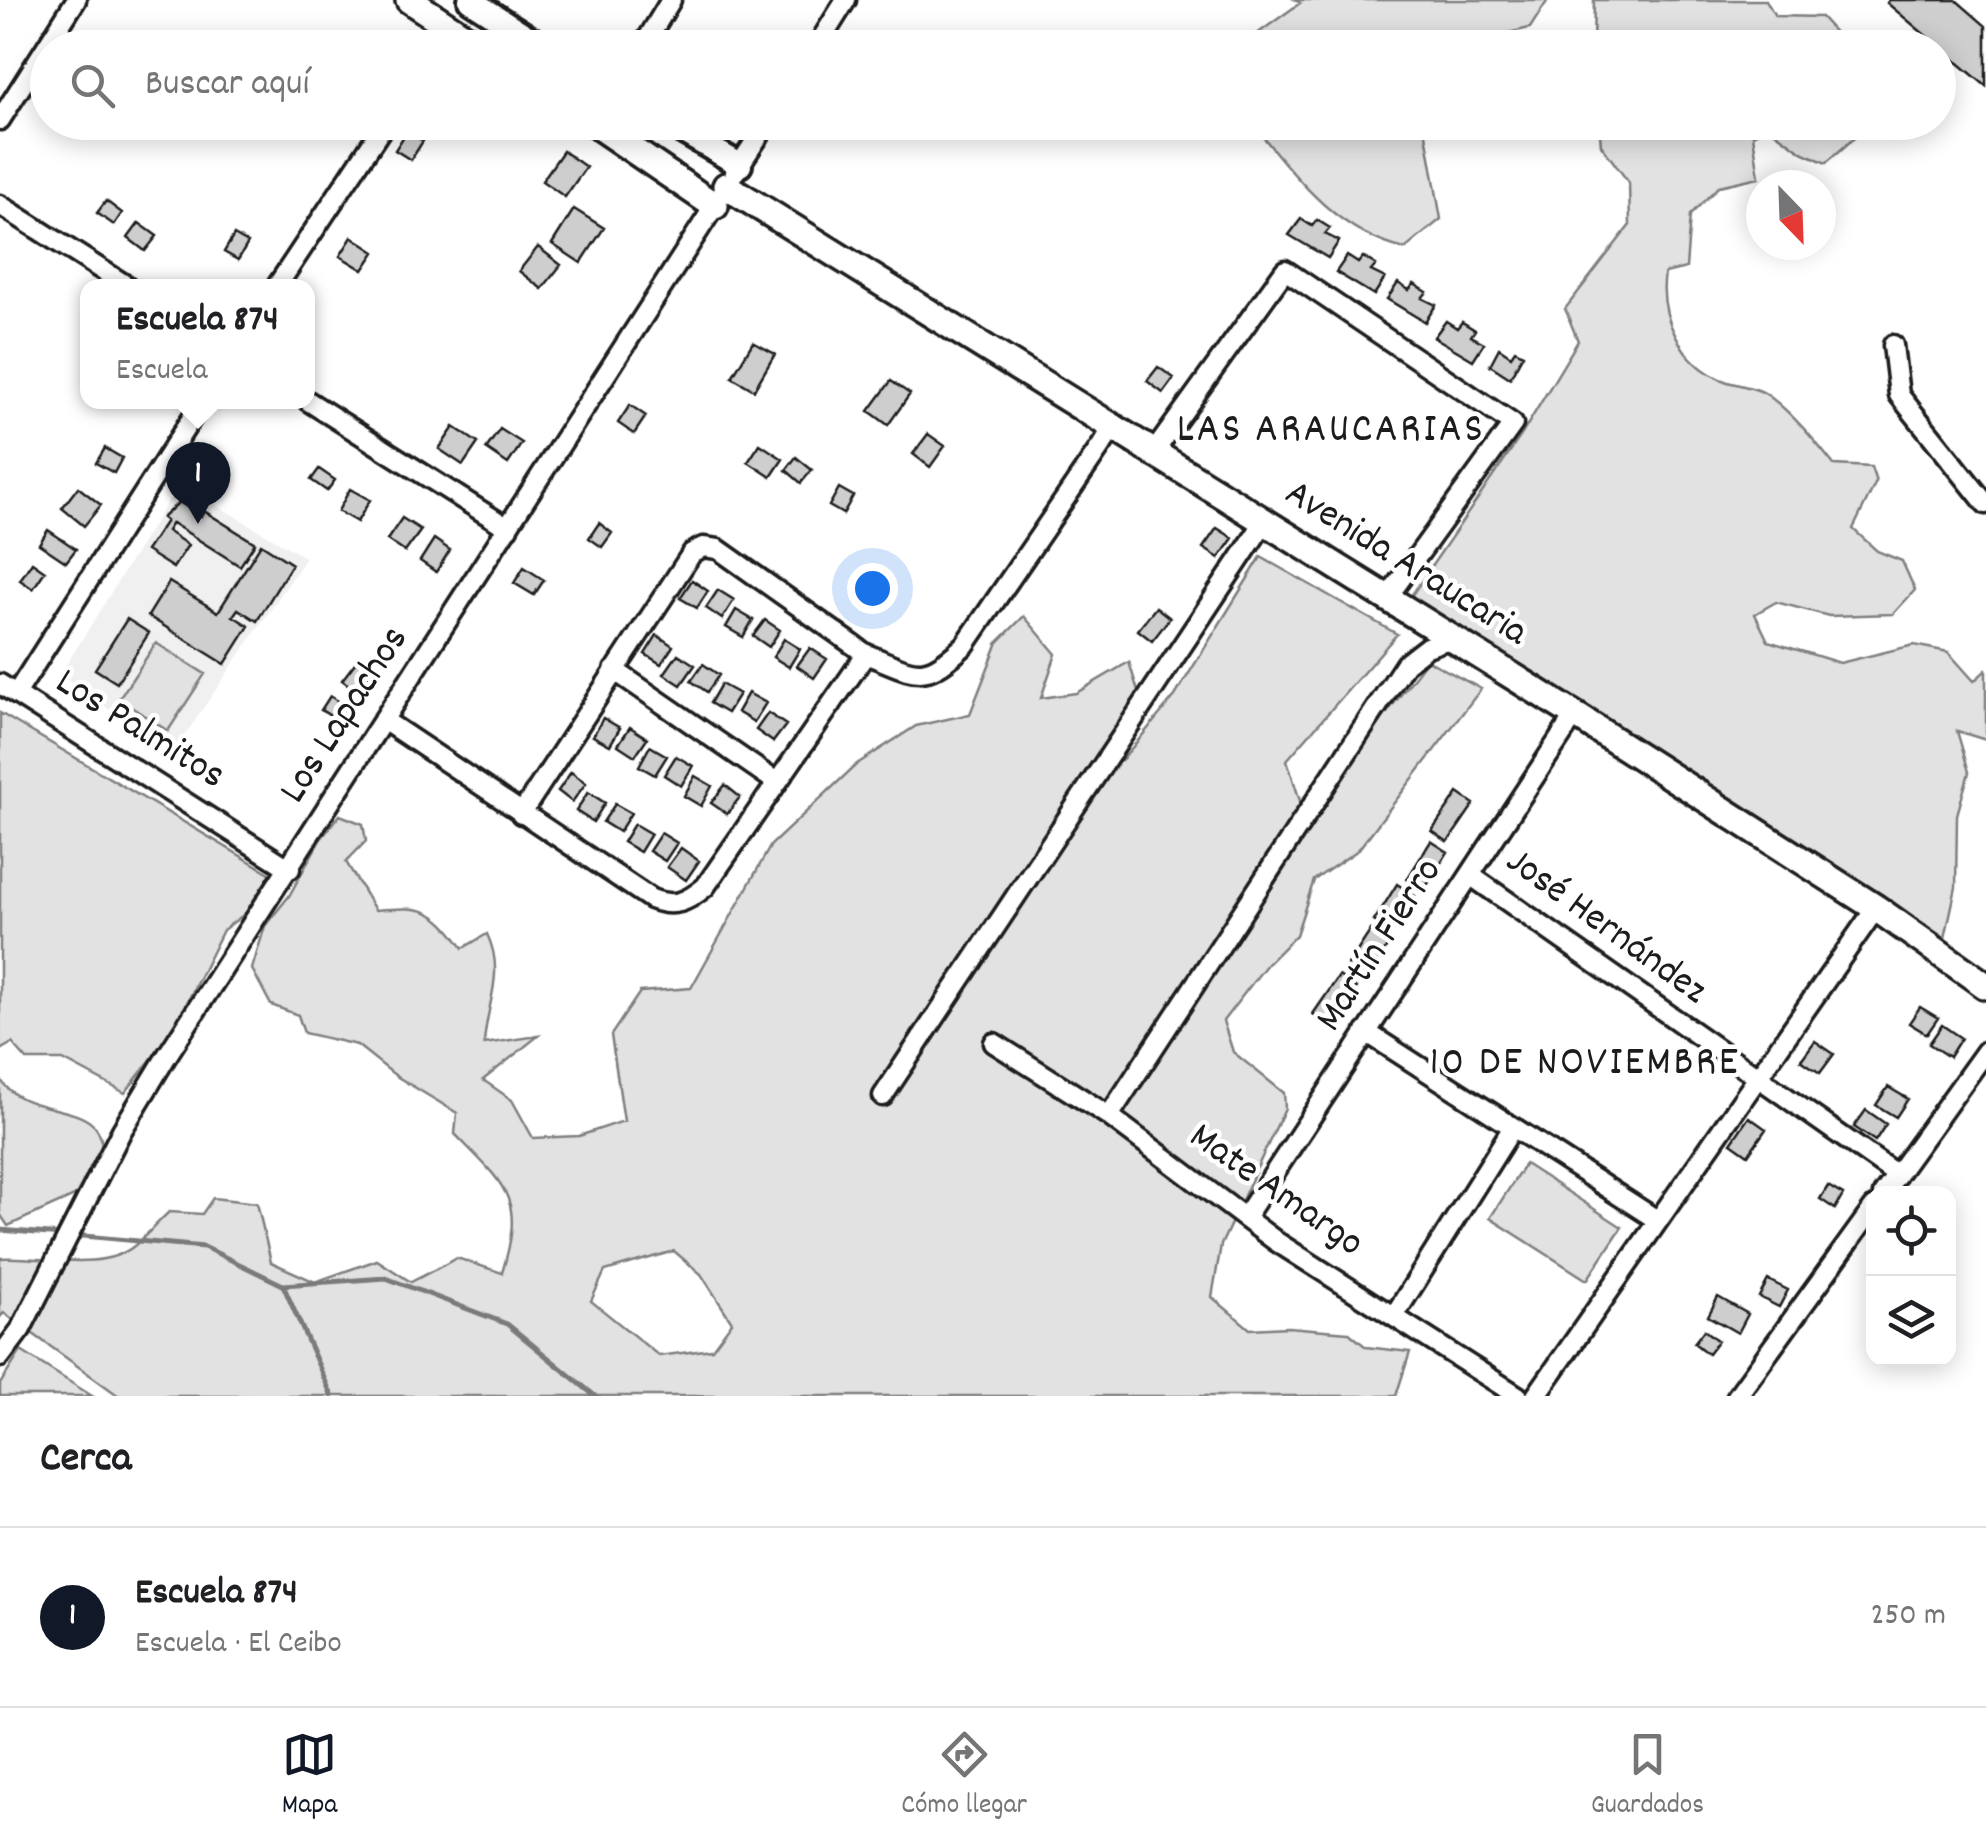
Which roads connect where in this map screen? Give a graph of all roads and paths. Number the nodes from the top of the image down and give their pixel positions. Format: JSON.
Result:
{"nodes":[{"id":1,"x":76,"y":0,"type":"edge"},
{"id":2,"x":409,"y":0,"type":"edge"},
{"id":3,"x":470,"y":0,"type":"edge"},
{"id":4,"x":671,"y":0,"type":"edge"},
{"id":5,"x":846,"y":0,"type":"edge"},
{"id":6,"x":57,"y":30,"type":"edge"},
{"id":7,"x":437,"y":30,"type":"edge"},
{"id":8,"x":517,"y":30,"type":"edge"},
{"id":9,"x":653,"y":30,"type":"edge"},
{"id":10,"x":827,"y":30,"type":"edge"},
{"id":11,"x":30,"y":73,"type":"edge"},
{"id":12,"x":0,"y":120,"type":"edge"},
{"id":13,"x":374,"y":140,"type":"edge"},
{"id":14,"x":630,"y":140,"type":"edge"},
{"id":15,"x":683,"y":140,"type":"edge"},
{"id":16,"x":756,"y":140,"type":"edge"},
{"id":17,"x":727,"y":186,"type":"junction"},
{"id":18,"x":0,"y":205,"type":"edge"},
{"id":19,"x":117,"y":279,"type":"edge"},
{"id":20,"x":282,"y":279,"type":"edge"},
{"id":21,"x":1894,"y":345,"type":"dead end"},
{"id":22,"x":315,"y":405,"type":"edge"},
{"id":23,"x":197,"y":409,"type":"edge"},
{"id":24,"x":1114,"y":427,"type":"junction"},
{"id":25,"x":1154,"y":452,"type":"junction"},
{"id":26,"x":1986,"y":504,"type":"edge"},
{"id":27,"x":1265,"y":521,"type":"junction"},
{"id":28,"x":508,"y":528,"type":"junction"},
{"id":29,"x":1387,"y":598,"type":"junction"},
{"id":30,"x":1449,"y":639,"type":"junction"},
{"id":31,"x":866,"y":654,"type":"junction"},
{"id":32,"x":614,"y":670,"type":"junction"},
{"id":33,"x":8,"y":689,"type":"edge"},
{"id":34,"x":1574,"y":714,"type":"junction"},
{"id":35,"x":385,"y":721,"type":"junction"},
{"id":36,"x":776,"y":781,"type":"junction"},
{"id":37,"x":521,"y":814,"type":"junction"},
{"id":38,"x":290,"y":869,"type":"junction"},
{"id":39,"x":1470,"y":875,"type":"junction"},
{"id":40,"x":1876,"y":908,"type":"junction"},
{"id":41,"x":1986,"y":986,"type":"edge"},
{"id":42,"x":1366,"y":1032,"type":"junction"},
{"id":43,"x":994,"y":1043,"type":"dead end"},
{"id":44,"x":1986,"y":1051,"type":"edge"},
{"id":45,"x":1755,"y":1078,"type":"junction"},
{"id":46,"x":882,"y":1096,"type":"dead end"},
{"id":47,"x":1110,"y":1116,"type":"junction"},
{"id":48,"x":1513,"y":1127,"type":"junction"},
{"id":49,"x":1897,"y":1175,"type":"junction"},
{"id":50,"x":1889,"y":1186,"type":"edge"},
{"id":51,"x":1246,"y":1216,"type":"junction"},
{"id":52,"x":1866,"y":1218,"type":"edge"},
{"id":53,"x":1657,"y":1220,"type":"junction"},
{"id":54,"x":1394,"y":1316,"type":"junction"},
{"id":55,"x":0,"y":1357,"type":"edge"},
{"id":56,"x":1518,"y":1396,"type":"edge"},
{"id":57,"x":1536,"y":1396,"type":"edge"},
{"id":58,"x":1737,"y":1396,"type":"edge"}],
"edges":[{"from":1,"to":6,"type":"street"},
{"from":2,"to":7,"type":"main road"},
{"from":3,"to":8,"type":"street"},
{"from":4,"to":9,"type":"street"},
{"from":5,"to":10,"type":"street"},
{"from":11,"to":12,"type":"street"},
{"from":13,"to":20,"type":"street"},
{"from":14,"to":17,"type":"main road","name":"Avenida Araucaria"},
{"from":15,"to":17,"type":"street","name":"Avenida Araucaria"},
{"from":16,"to":17,"type":"street","name":"Los Lapachos"},
{"from":17,"to":24,"type":"main road","name":"Avenida Araucaria"},
{"from":17,"to":28,"type":"street","name":"Los Lapachos"},
{"from":18,"to":19,"type":"street"},
{"from":21,"to":26,"type":"street"},
{"from":22,"to":28,"type":"street"},
{"from":23,"to":33,"type":"street"},
{"from":24,"to":25,"type":"main road","name":"Avenida Araucaria"},
{"from":24,"to":31,"type":"street"},
{"from":25,"to":27,"type":"main road","name":"Avenida Araucaria"},
{"from":25,"to":29,"type":"street"},
{"from":27,"to":29,"type":"main road","name":"Avenida Araucaria"},
{"from":27,"to":46,"type":"street"},
{"from":28,"to":35,"type":"street","name":"Los Lapachos"},
{"from":29,"to":30,"type":"main road","name":"Avenida Araucaria"},
{"from":30,"to":34,"type":"main road","name":"Avenida Araucaria"},
{"from":30,"to":47,"type":"street"},
{"from":31,"to":32,"type":"street"},
{"from":31,"to":36,"type":"street"},
{"from":32,"to":36,"type":"street"},
{"from":32,"to":37,"type":"street"},
{"from":33,"to":38,"type":"street","name":"Los Palmitos"},
{"from":34,"to":39,"type":"street","name":"Martín Fierro"},
{"from":34,"to":40,"type":"main road","name":"Avenida Araucaria"},
{"from":35,"to":37,"type":"street"},
{"from":35,"to":38,"type":"street","name":"Los Lapachos"},
{"from":36,"to":37,"type":"street"},
{"from":38,"to":55,"type":"street","name":"Los Lapachos"},
{"from":39,"to":42,"type":"street","name":"Martín Fierro"},
{"from":39,"to":45,"type":"street","name":"José Hernández"},
{"from":40,"to":41,"type":"main road","name":"Avenida Araucaria"},
{"from":40,"to":45,"type":"street"},
{"from":42,"to":48,"type":"street"},
{"from":42,"to":51,"type":"street","name":"Martín Fierro"},
{"from":43,"to":47,"type":"street","name":"Mate Amargo"},
{"from":44,"to":49,"type":"street"},
{"from":45,"to":49,"type":"street","name":"José Hernández"},
{"from":45,"to":53,"type":"street"},
{"from":47,"to":51,"type":"street","name":"Mate Amargo"},
{"from":48,"to":53,"type":"street"},
{"from":48,"to":54,"type":"street"},
{"from":49,"to":50,"type":"street"},
{"from":51,"to":54,"type":"street","name":"Mate Amargo"},
{"from":52,"to":58,"type":"street"},
{"from":53,"to":57,"type":"street"},
{"from":54,"to":56,"type":"street","name":"Mate Amargo"}]}
